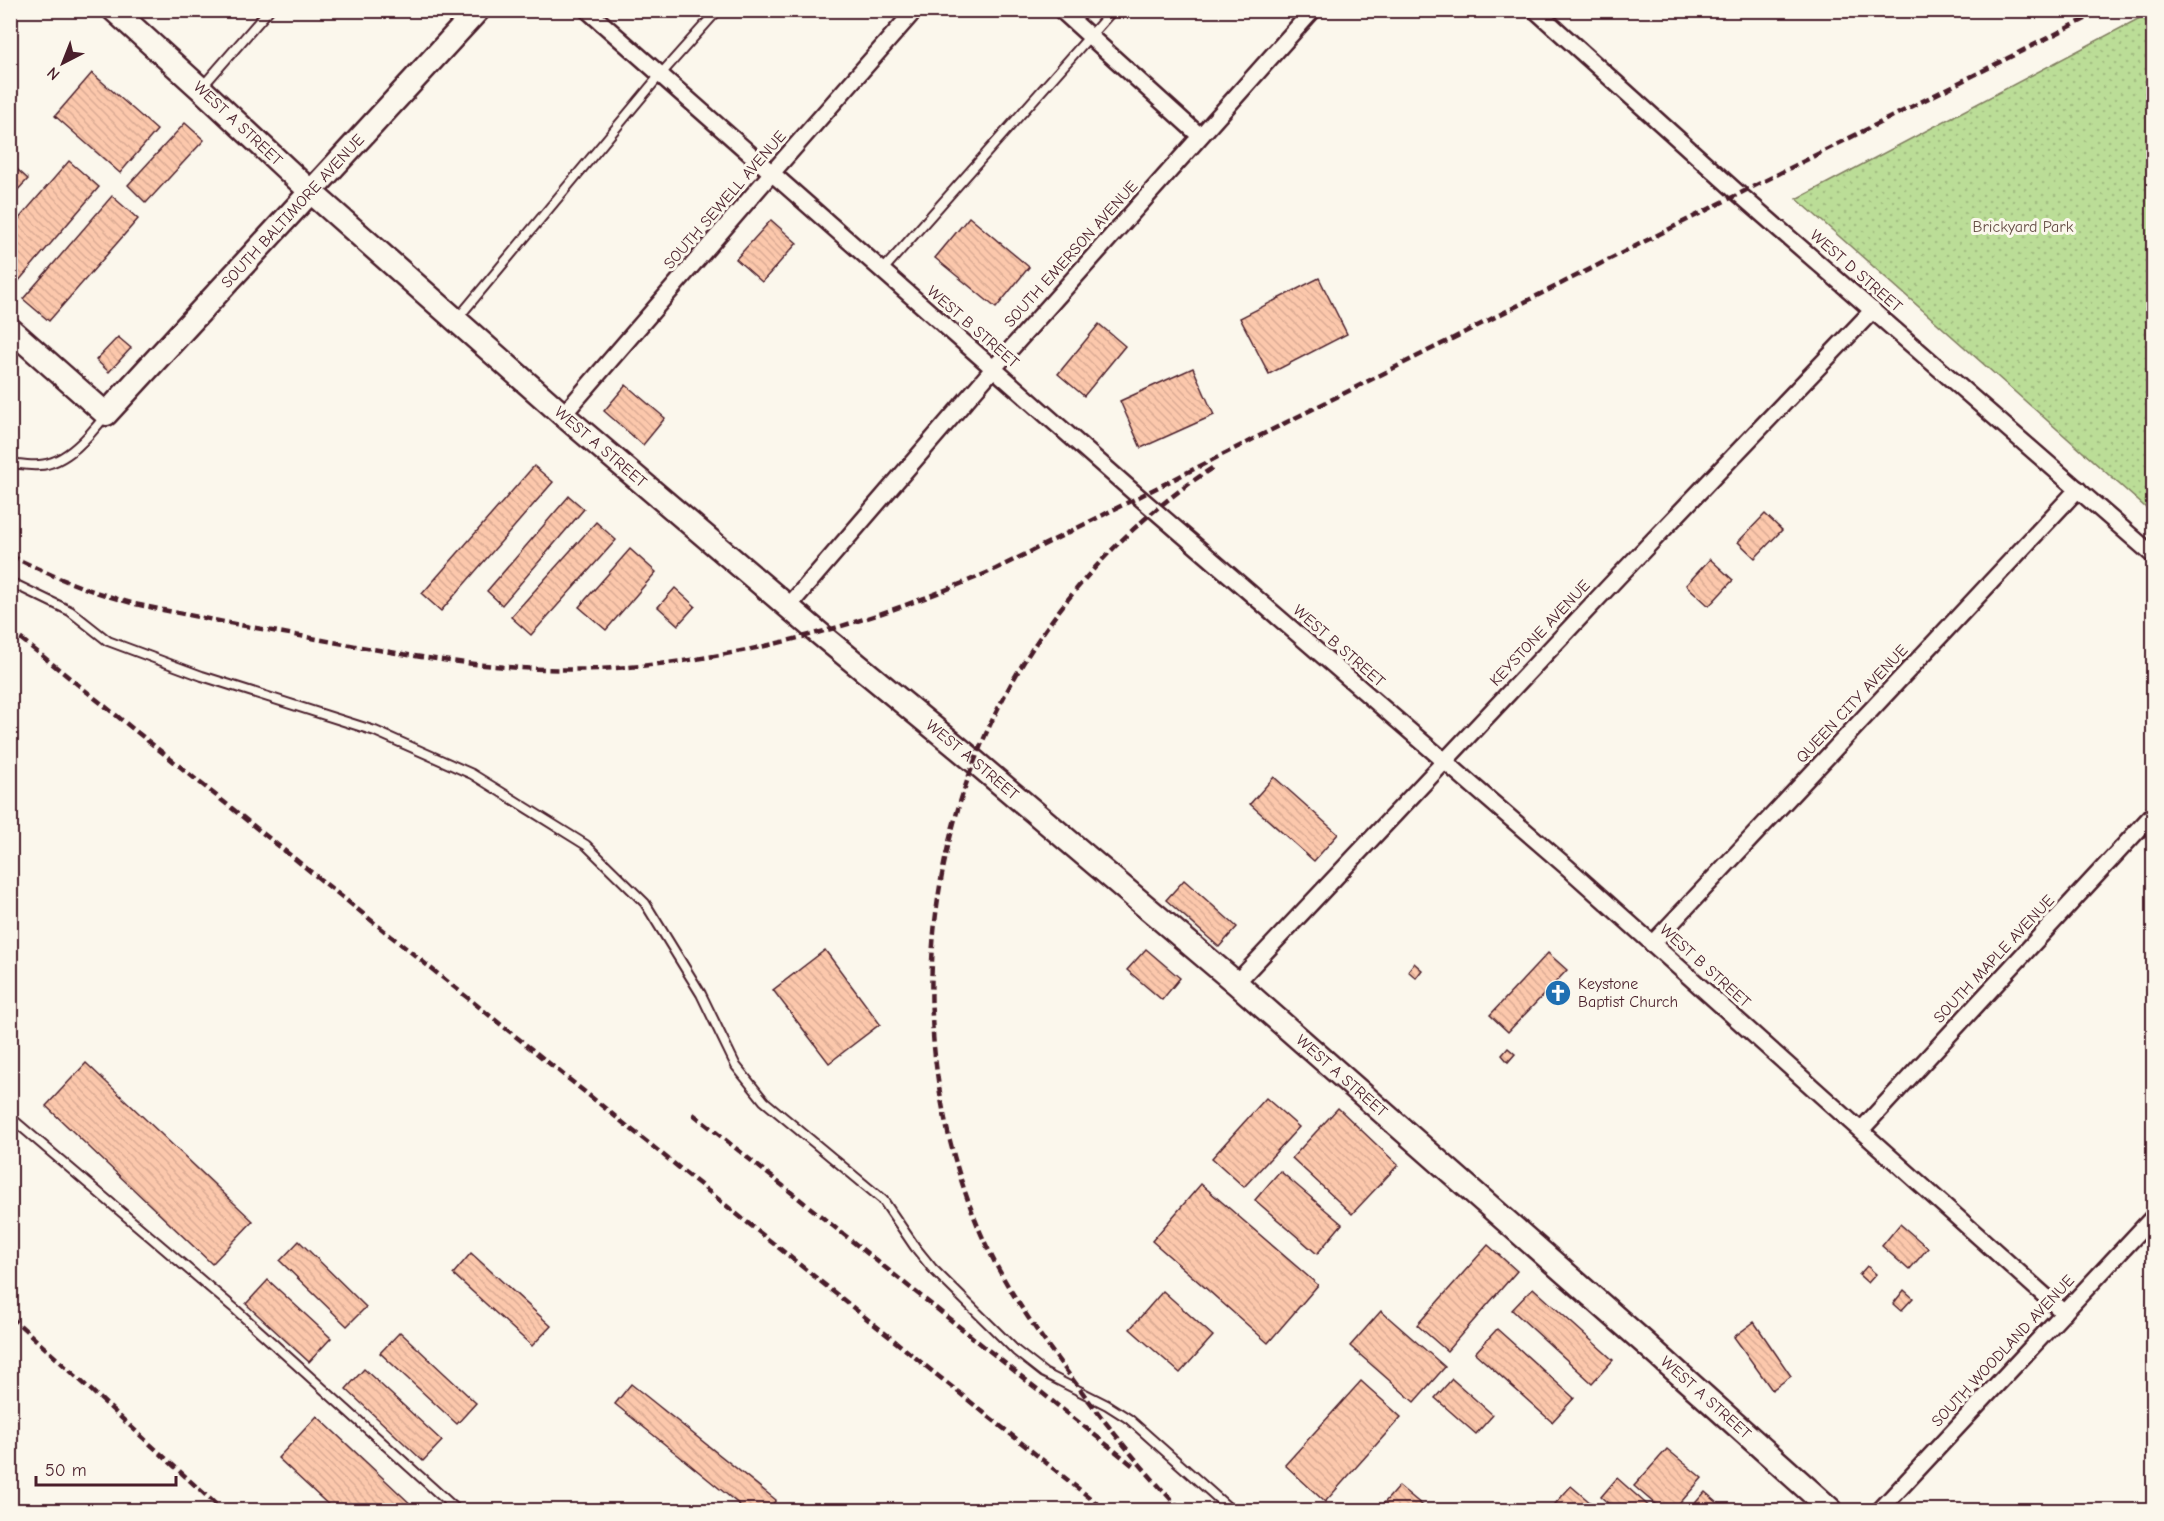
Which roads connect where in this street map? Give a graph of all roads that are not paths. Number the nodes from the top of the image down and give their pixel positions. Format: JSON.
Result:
{"nodes":[{"id":1,"x":114,"y":10,"type":"edge"},
{"id":2,"x":269,"y":10,"type":"edge"},
{"id":3,"x":478,"y":10,"type":"edge"},
{"id":4,"x":587,"y":10,"type":"edge"},
{"id":5,"x":718,"y":10,"type":"edge"},
{"id":6,"x":915,"y":10,"type":"edge"},
{"id":7,"x":1061,"y":10,"type":"edge"},
{"id":8,"x":1113,"y":10,"type":"edge"},
{"id":9,"x":1313,"y":10,"type":"edge"},
{"id":10,"x":1535,"y":10,"type":"edge"},
{"id":11,"x":1090,"y":36,"type":"junction"},
{"id":12,"x":660,"y":75,"type":"junction"},
{"id":13,"x":201,"y":88,"type":"junction"},
{"id":14,"x":1200,"y":136,"type":"junction"},
{"id":15,"x":771,"y":174,"type":"junction"},
{"id":16,"x":311,"y":192,"type":"junction"},
{"id":17,"x":882,"y":271,"type":"junction"},
{"id":18,"x":1873,"y":310,"type":"junction"},
{"id":19,"x":457,"y":320,"type":"junction"},
{"id":20,"x":10,"y":329,"type":"edge"},
{"id":21,"x":993,"y":369,"type":"junction"},
{"id":22,"x":106,"y":414,"type":"junction"},
{"id":23,"x":563,"y":415,"type":"junction"},
{"id":24,"x":10,"y":463,"type":"edge"},
{"id":25,"x":2078,"y":489,"type":"junction"},
{"id":26,"x":2154,"y":556,"type":"edge"},
{"id":27,"x":10,"y":582,"type":"edge"},
{"id":28,"x":788,"y":607,"type":"junction"},
{"id":29,"x":1445,"y":762,"type":"junction"},
{"id":30,"x":2154,"y":813,"type":"edge"},
{"id":31,"x":1652,"y":944,"type":"junction"},
{"id":32,"x":1236,"y":983,"type":"junction"},
{"id":33,"x":10,"y":1117,"type":"edge"},
{"id":34,"x":1861,"y":1130,"type":"junction"},
{"id":35,"x":2154,"y":1216,"type":"edge"},
{"id":36,"x":2064,"y":1312,"type":"junction"},
{"id":37,"x":457,"y":1510,"type":"edge"},
{"id":38,"x":1231,"y":1510,"type":"edge"},
{"id":39,"x":1831,"y":1510,"type":"edge"},
{"id":40,"x":1880,"y":1510,"type":"edge"}],
"edges":[{"from":1,"to":13,"type":"street","name":"WEST A STREET"},
{"from":2,"to":13,"type":"lane"},
{"from":3,"to":16,"type":"street","name":"SOUTH BALTIMORE AVENUE"},
{"from":4,"to":12,"type":"street","name":"WEST B STREET"},
{"from":5,"to":12,"type":"lane"},
{"from":6,"to":15,"type":"street","name":"SOUTH SEWELL AVENUE"},
{"from":7,"to":11,"type":"street"},
{"from":8,"to":11,"type":"lane"},
{"from":9,"to":14,"type":"street","name":"SOUTH EMERSON AVENUE"},
{"from":10,"to":18,"type":"street","name":"WEST D STREET"},
{"from":11,"to":14,"type":"street"},
{"from":11,"to":17,"type":"lane"},
{"from":12,"to":15,"type":"street","name":"WEST B STREET"},
{"from":12,"to":19,"type":"lane"},
{"from":13,"to":16,"type":"street","name":"WEST A STREET"},
{"from":14,"to":21,"type":"street","name":"SOUTH EMERSON AVENUE"},
{"from":15,"to":17,"type":"street","name":"WEST B STREET"},
{"from":15,"to":23,"type":"street","name":"SOUTH SEWELL AVENUE"},
{"from":16,"to":19,"type":"street","name":"WEST A STREET"},
{"from":16,"to":22,"type":"street","name":"SOUTH BALTIMORE AVENUE"},
{"from":17,"to":21,"type":"street","name":"WEST B STREET"},
{"from":18,"to":25,"type":"street","name":"WEST D STREET"},
{"from":18,"to":29,"type":"street","name":"KEYSTONE AVENUE"},
{"from":19,"to":23,"type":"street","name":"WEST A STREET"},
{"from":20,"to":22,"type":"street"},
{"from":21,"to":28,"type":"street","name":"SOUTH EMERSON AVENUE"},
{"from":21,"to":29,"type":"street","name":"WEST B STREET"},
{"from":22,"to":24,"type":"lane"},
{"from":23,"to":28,"type":"street","name":"WEST A STREET"},
{"from":25,"to":26,"type":"street","name":"WEST D STREET"},
{"from":25,"to":31,"type":"street","name":"QUEEN CITY AVENUE"},
{"from":27,"to":38,"type":"lane"},
{"from":28,"to":32,"type":"street","name":"WEST A STREET"},
{"from":29,"to":31,"type":"street","name":"WEST B STREET"},
{"from":29,"to":32,"type":"street","name":"KEYSTONE AVENUE"},
{"from":30,"to":34,"type":"street","name":"SOUTH MAPLE AVENUE"},
{"from":31,"to":34,"type":"street","name":"WEST B STREET"},
{"from":32,"to":39,"type":"street","name":"WEST A STREET"},
{"from":33,"to":37,"type":"lane"},
{"from":34,"to":36,"type":"street","name":"WEST B STREET"},
{"from":35,"to":36,"type":"street","name":"SOUTH WOODLAND AVENUE"},
{"from":36,"to":40,"type":"street","name":"SOUTH WOODLAND AVENUE"}]}
